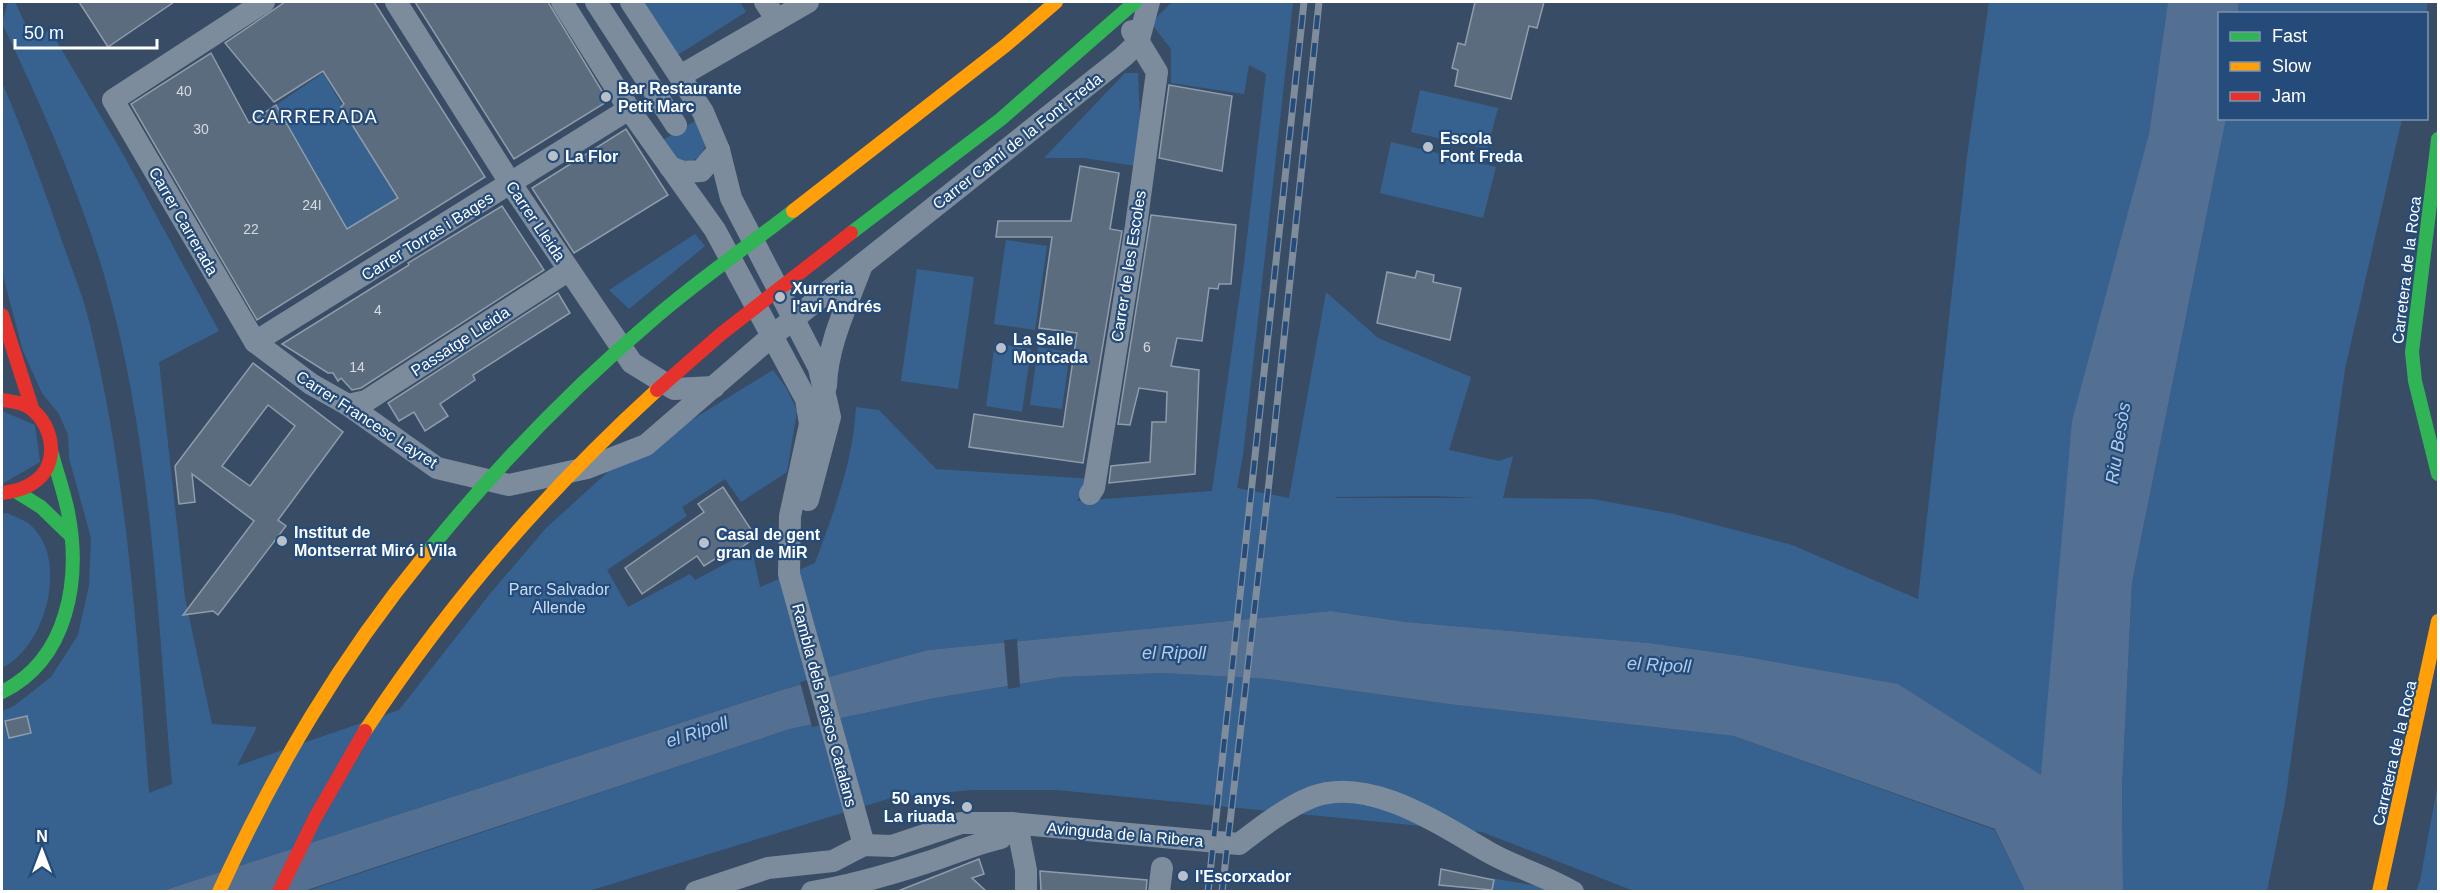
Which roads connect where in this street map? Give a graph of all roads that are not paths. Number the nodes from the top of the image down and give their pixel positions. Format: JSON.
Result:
{"nodes":[{"id":1,"x":264,"y":2,"type":"edge"},
{"id":2,"x":396,"y":2,"type":"edge"},
{"id":3,"x":562,"y":2,"type":"edge"},
{"id":4,"x":596,"y":2,"type":"edge"},
{"id":5,"x":631,"y":2,"type":"edge"},
{"id":6,"x":808,"y":2,"type":"edge"},
{"id":7,"x":1056,"y":2,"type":"edge"},
{"id":8,"x":1114,"y":2,"type":"edge"},
{"id":9,"x":1135,"y":2,"type":"edge"},
{"id":10,"x":1149,"y":2,"type":"edge"},
{"id":11,"x":771,"y":11,"type":"edge"},
{"id":12,"x":1137,"y":43,"type":"junction"},
{"id":13,"x":680,"y":76,"type":"junction"},
{"id":14,"x":629,"y":110,"type":"junction"},
{"id":15,"x":676,"y":125,"type":"dead end"},
{"id":16,"x":2439,"y":139,"type":"edge"},
{"id":17,"x":719,"y":150,"type":"junction"},
{"id":18,"x":670,"y":167,"type":"junction"},
{"id":19,"x":511,"y":184,"type":"junction"},
{"id":20,"x":862,"y":264,"type":"junction"},
{"id":21,"x":569,"y":270,"type":"junction"},
{"id":22,"x":2,"y":315,"type":"edge"},
{"id":23,"x":794,"y":320,"type":"junction"},
{"id":24,"x":836,"y":340,"type":"junction"},
{"id":25,"x":255,"y":342,"type":"junction"},
{"id":26,"x":776,"y":343,"type":"junction"},
{"id":27,"x":807,"y":346,"type":"junction"},
{"id":28,"x":714,"y":387,"type":"junction"},
{"id":29,"x":826,"y":393,"type":"junction"},
{"id":30,"x":2,"y":400,"type":"edge"},
{"id":31,"x":348,"y":405,"type":"junction"},
{"id":32,"x":32,"y":408,"type":"junction"},
{"id":33,"x":52,"y":454,"type":"junction"},
{"id":34,"x":2439,"y":474,"type":"edge"},
{"id":35,"x":17,"y":492,"type":"junction"},
{"id":36,"x":2,"y":494,"type":"edge"},
{"id":37,"x":1090,"y":494,"type":"dead end"},
{"id":38,"x":70,"y":535,"type":"junction"},
{"id":39,"x":789,"y":569,"type":"junction"},
{"id":40,"x":2439,"y":621,"type":"edge"},
{"id":41,"x":2,"y":692,"type":"edge"},
{"id":42,"x":1014,"y":824,"type":"junction"},
{"id":43,"x":864,"y":845,"type":"junction"},
{"id":44,"x":1162,"y":868,"type":"dead end"},
{"id":45,"x":873,"y":885,"type":"edge"},
{"id":46,"x":219,"y":891,"type":"edge"},
{"id":47,"x":279,"y":891,"type":"edge"},
{"id":48,"x":696,"y":891,"type":"edge"},
{"id":49,"x":812,"y":891,"type":"edge"},
{"id":50,"x":1026,"y":891,"type":"edge"},
{"id":51,"x":1159,"y":891,"type":"edge"},
{"id":52,"x":1573,"y":891,"type":"edge"},
{"id":53,"x":2379,"y":891,"type":"edge"}],
"edges":[{"from":1,"to":25,"type":"street","name":"Carrer Carrerada"},
{"from":2,"to":19,"type":"street","name":"Carrer Lleida"},
{"from":3,"to":14,"type":"street","name":"Rambla dels Països Catalans"},
{"from":4,"to":15,"type":"street"},
{"from":5,"to":13,"type":"street"},
{"from":6,"to":11,"type":"street"},
{"from":7,"to":46,"type":"main road","bridge":true},
{"from":8,"to":12,"type":"street","name":"Carrer de les Escoles"},
{"from":9,"to":47,"type":"main road","bridge":true},
{"from":10,"to":12,"type":"street"},
{"from":11,"to":13,"type":"street"},
{"from":12,"to":20,"type":"street","name":"Carrer Camí de la Font Freda"},
{"from":12,"to":37,"type":"street","name":"Carrer de les Escoles"},
{"from":13,"to":17,"type":"street"},
{"from":14,"to":18,"type":"street","name":"Rambla dels Països Catalans"},
{"from":14,"to":19,"type":"street","name":"Carrer Torras i Bages"},
{"from":16,"to":34,"type":"main road","name":"Carretera de la Roca"},
{"from":17,"to":18,"type":"street"},
{"from":17,"to":23,"type":"street"},
{"from":18,"to":26,"type":"street","name":"Rambla dels Països Catalans"},
{"from":19,"to":21,"type":"street","name":"Carrer Lleida"},
{"from":19,"to":25,"type":"street","name":"Carrer Torras i Bages"},
{"from":20,"to":23,"type":"street","name":"Carrer Camí de la Font Freda"},
{"from":20,"to":24,"type":"street"},
{"from":21,"to":28,"type":"street","name":"Carrer Lleida"},
{"from":21,"to":31,"type":"street","name":"Passatge Lleida"},
{"from":22,"to":32,"type":"main road"},
{"from":23,"to":26,"type":"street","name":"Carrer Francesc Layret"},
{"from":23,"to":27,"type":"street"},
{"from":24,"to":27,"type":"street"},
{"from":24,"to":29,"type":"street"},
{"from":25,"to":31,"type":"street","name":"Carrer Francesc Layret"},
{"from":26,"to":27,"type":"street"},
{"from":26,"to":28,"type":"street","name":"Carrer Francesc Layret"},
{"from":26,"to":39,"type":"street","name":"Rambla dels Països Catalans"},
{"from":27,"to":29,"type":"street"},
{"from":28,"to":31,"type":"street","name":"Carrer Francesc Layret"},
{"from":29,"to":39,"type":"street"},
{"from":30,"to":32,"type":"main road"},
{"from":32,"to":33,"type":"main road"},
{"from":33,"to":35,"type":"main road"},
{"from":33,"to":38,"type":"main road"},
{"from":35,"to":36,"type":"main road"},
{"from":35,"to":38,"type":"main road"},
{"from":38,"to":41,"type":"main road"},
{"from":39,"to":43,"type":"street","name":"Rambla dels Països Catalans"},
{"from":40,"to":53,"type":"main road","name":"Carretera de la Roca"},
{"from":42,"to":43,"type":"street","name":"Avinguda de la Ribera"},
{"from":42,"to":45,"type":"street"},
{"from":42,"to":50,"type":"street"},
{"from":42,"to":52,"type":"street","name":"Avinguda de la Ribera"},
{"from":43,"to":48,"type":"street","name":"Avinguda de la Ribera"},
{"from":44,"to":51,"type":"street"},
{"from":45,"to":49,"type":"street"}]}
